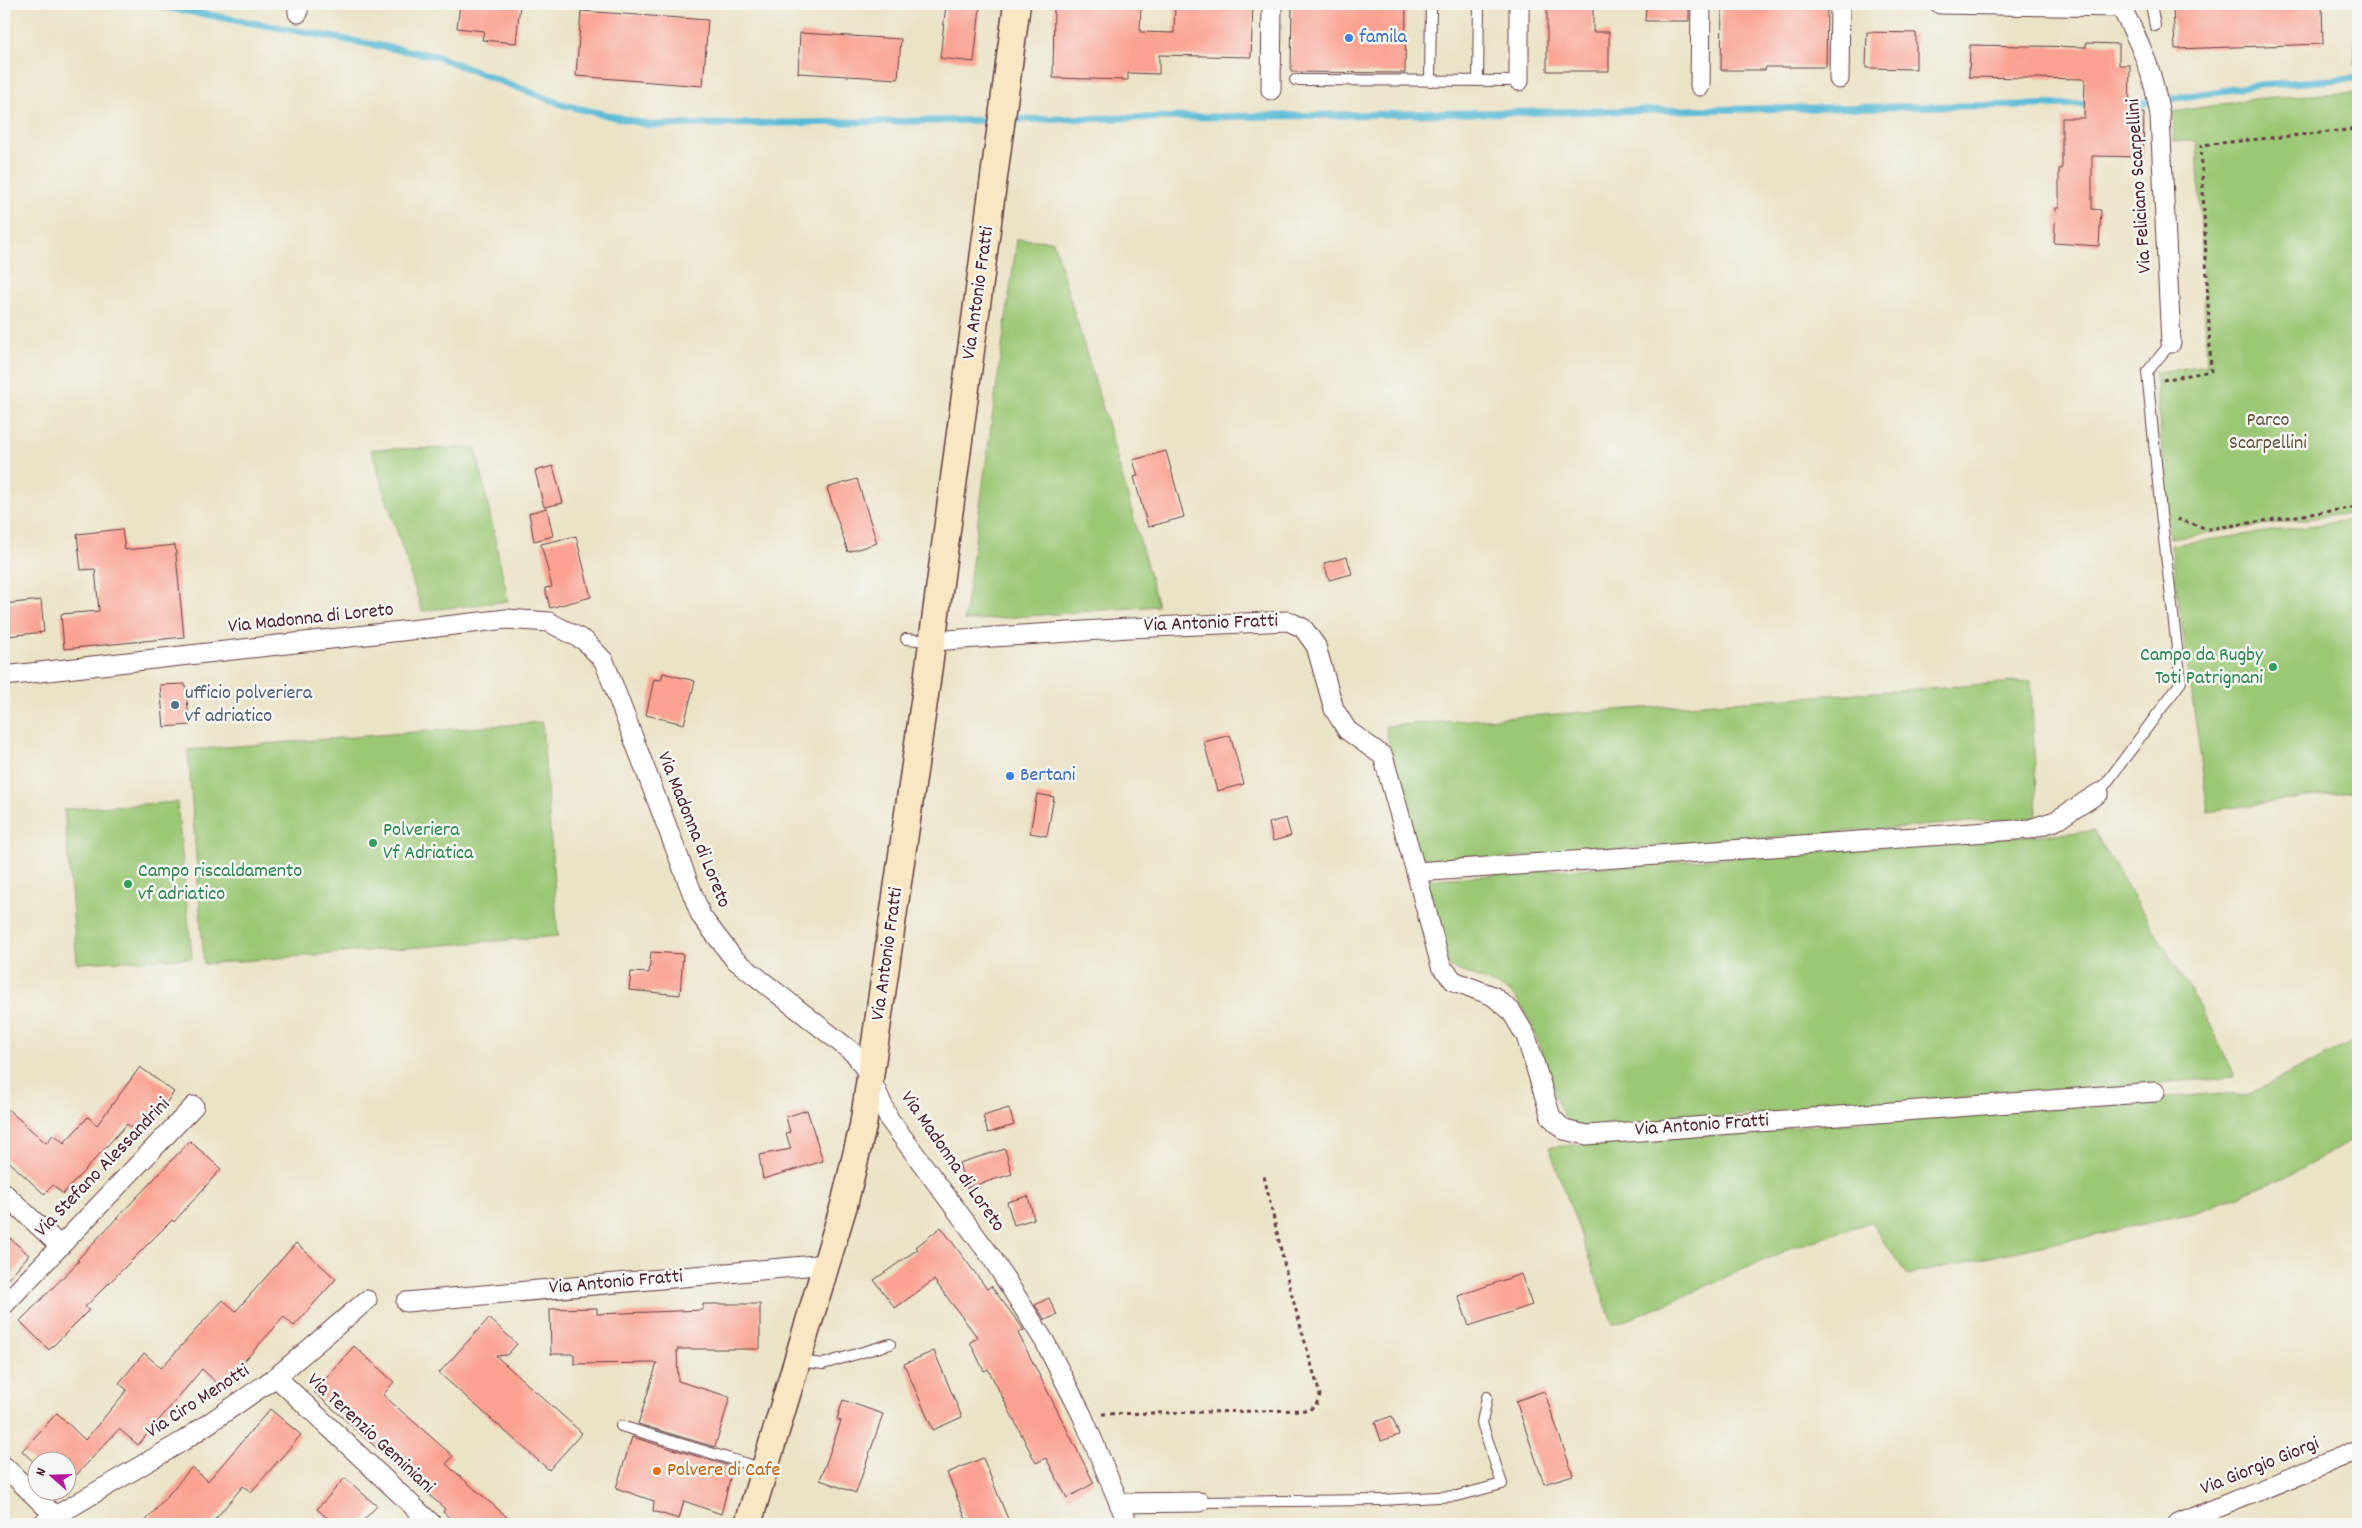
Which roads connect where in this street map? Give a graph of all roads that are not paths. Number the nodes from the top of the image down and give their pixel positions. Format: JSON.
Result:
{"nodes":[{"id":1,"x":1017,"y":4,"type":"edge"},
{"id":2,"x":1272,"y":4,"type":"edge"},
{"id":3,"x":1431,"y":4,"type":"edge"},
{"id":4,"x":1479,"y":4,"type":"edge"},
{"id":5,"x":1519,"y":4,"type":"edge"},
{"id":6,"x":1701,"y":4,"type":"edge"},
{"id":7,"x":1840,"y":4,"type":"edge"},
{"id":8,"x":1940,"y":4,"type":"edge"},
{"id":9,"x":2151,"y":4,"type":"edge"},
{"id":10,"x":2120,"y":6,"type":"edge"},
{"id":11,"x":2155,"y":26,"type":"dead end"},
{"id":12,"x":1839,"y":79,"type":"dead end"},
{"id":13,"x":1295,"y":80,"type":"dead end"},
{"id":14,"x":1430,"y":80,"type":"junction"},
{"id":15,"x":1478,"y":81,"type":"junction"},
{"id":16,"x":1519,"y":81,"type":"joint"},
{"id":17,"x":1700,"y":86,"type":"dead end"},
{"id":18,"x":1271,"y":90,"type":"dead end"},
{"id":19,"x":2171,"y":343,"type":"joint"},
{"id":20,"x":906,"y":639,"type":"dead end"},
{"id":21,"x":932,"y":641,"type":"junction"},
{"id":22,"x":4,"y":676,"type":"edge"},
{"id":23,"x":2099,"y":793,"type":"joint"},
{"id":24,"x":1416,"y":872,"type":"junction"},
{"id":25,"x":870,"y":1077,"type":"junction"},
{"id":26,"x":2156,"y":1092,"type":"dead end"},
{"id":27,"x":194,"y":1106,"type":"dead end"},
{"id":28,"x":4,"y":1193,"type":"edge"},
{"id":29,"x":60,"y":1246,"type":"junction"},
{"id":30,"x":827,"y":1264,"type":"junction"},
{"id":31,"x":367,"y":1300,"type":"dead end"},
{"id":32,"x":406,"y":1302,"type":"dead end"},
{"id":33,"x":4,"y":1305,"type":"edge"},
{"id":34,"x":890,"y":1344,"type":"dead end"},
{"id":35,"x":798,"y":1361,"type":"junction"},
{"id":36,"x":276,"y":1377,"type":"junction"},
{"id":37,"x":1487,"y":1397,"type":"dead end"},
{"id":38,"x":621,"y":1426,"type":"dead end"},
{"id":39,"x":2358,"y":1450,"type":"edge"},
{"id":40,"x":4,"y":1466,"type":"edge"},
{"id":41,"x":765,"y":1469,"type":"junction"},
{"id":42,"x":1200,"y":1502,"type":"joint"},
{"id":43,"x":1119,"y":1503,"type":"junction"},
{"id":44,"x":49,"y":1520,"type":"edge"},
{"id":45,"x":422,"y":1521,"type":"edge"},
{"id":46,"x":748,"y":1524,"type":"edge"},
{"id":47,"x":1128,"y":1524,"type":"edge"},
{"id":48,"x":2178,"y":1524,"type":"edge"}],
"edges":[{"from":1,"to":21,"type":"street","name":"Via Antonio Fratti"},
{"from":2,"to":18,"type":"street"},
{"from":3,"to":14,"type":"lane"},
{"from":4,"to":15,"type":"lane"},
{"from":5,"to":16,"type":"street"},
{"from":6,"to":17,"type":"street"},
{"from":7,"to":12,"type":"street"},
{"from":8,"to":10,"type":"street"},
{"from":9,"to":11,"type":"lane"},
{"from":10,"to":19,"type":"street","name":"Via Feliciano Scarpellini"},
{"from":13,"to":14,"type":"lane"},
{"from":14,"to":15,"type":"lane"},
{"from":15,"to":16,"type":"lane"},
{"from":19,"to":23,"type":"lane"},
{"from":20,"to":21,"type":"lane"},
{"from":21,"to":24,"type":"street","name":"Via Antonio Fratti"},
{"from":21,"to":25,"type":"street","name":"Via Antonio Fratti"},
{"from":22,"to":25,"type":"street","name":"Via Madonna di Loreto"},
{"from":23,"to":24,"type":"street"},
{"from":24,"to":26,"type":"street","name":"Via Antonio Fratti"},
{"from":25,"to":30,"type":"street","name":"Via Antonio Fratti"},
{"from":25,"to":43,"type":"street","name":"Via Madonna di Loreto"},
{"from":27,"to":29,"type":"street","name":"Via Stefano Alessandrini"},
{"from":28,"to":29,"type":"street"},
{"from":29,"to":33,"type":"street","name":"Via Stefano Alessandrini"},
{"from":30,"to":32,"type":"street","name":"Via Antonio Fratti"},
{"from":30,"to":35,"type":"street","name":"Via Antonio Fratti"},
{"from":31,"to":36,"type":"street","name":"Via Ciro Menotti"},
{"from":34,"to":35,"type":"lane"},
{"from":35,"to":41,"type":"street","name":"Via Antonio Fratti"},
{"from":36,"to":44,"type":"street","name":"Via Ciro Menotti"},
{"from":36,"to":45,"type":"street","name":"Via Terenzio Geminiani"},
{"from":37,"to":42,"type":"lane"},
{"from":38,"to":41,"type":"lane"},
{"from":39,"to":48,"type":"street","name":"Via Giorgio Giorgi"},
{"from":40,"to":44,"type":"street"},
{"from":41,"to":46,"type":"street","name":"Via Antonio Fratti"},
{"from":42,"to":43,"type":"street"},
{"from":43,"to":47,"type":"street","name":"Via Madonna di Loreto"}]}
